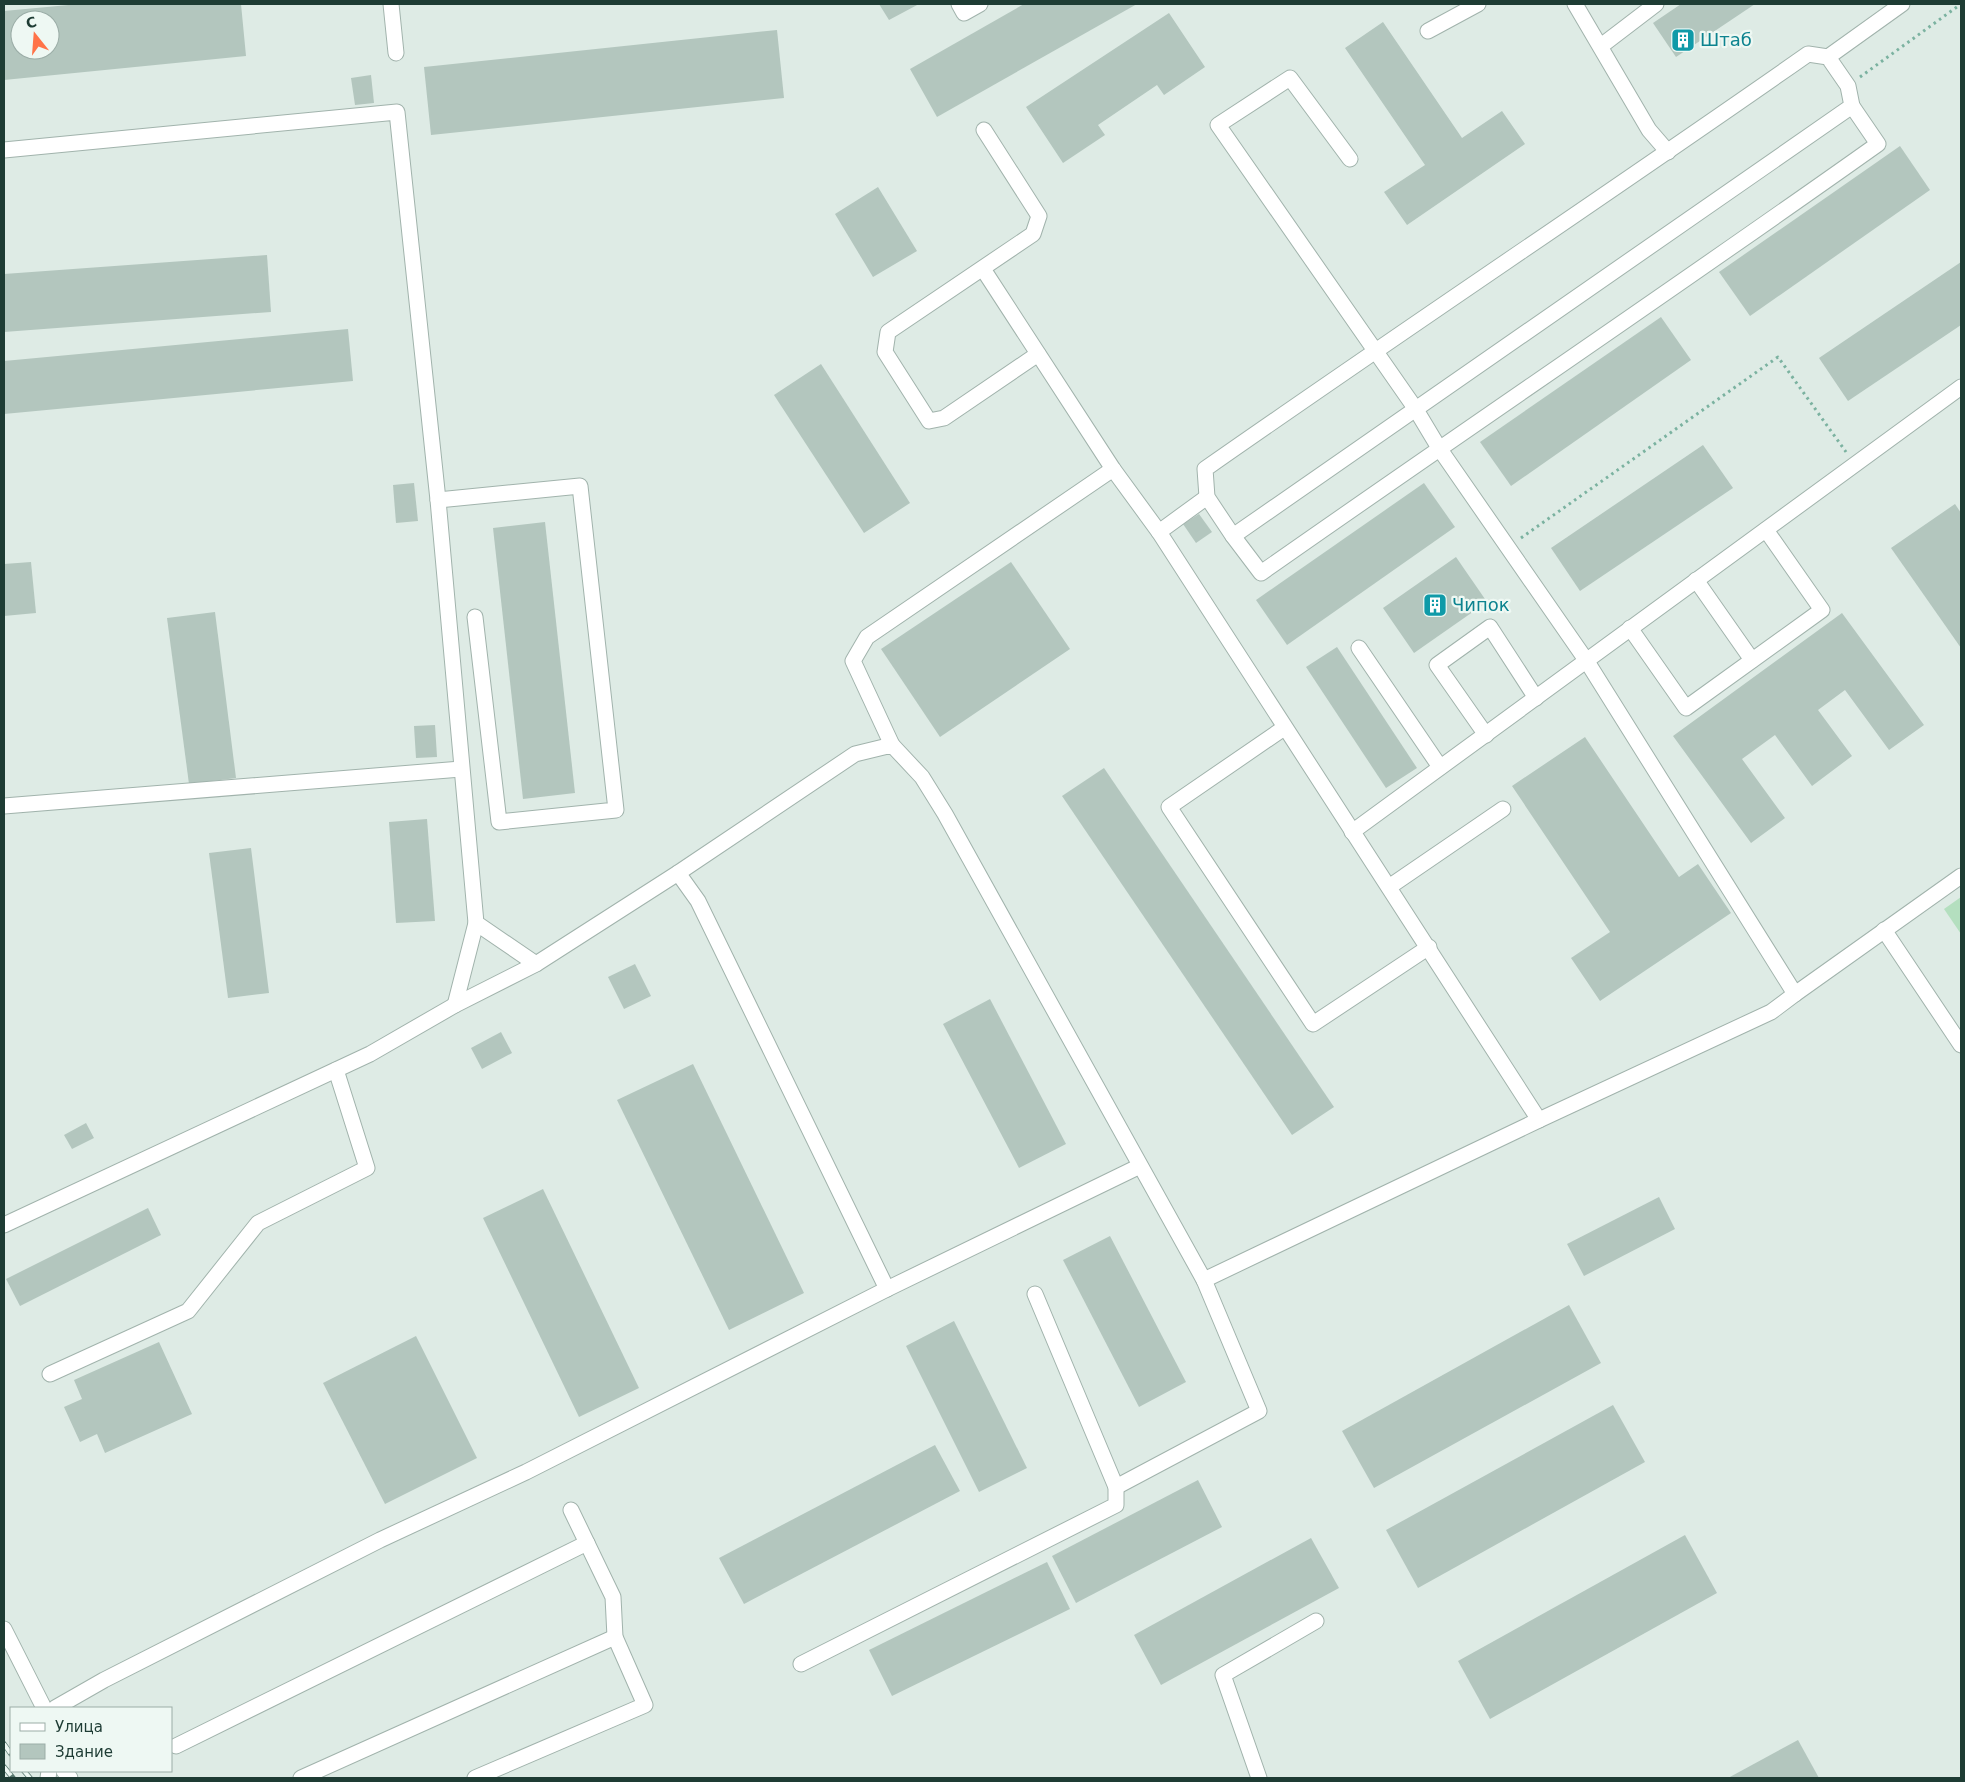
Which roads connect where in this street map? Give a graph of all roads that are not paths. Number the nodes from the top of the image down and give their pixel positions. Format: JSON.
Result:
{"nodes":[{"id":1,"x":391,"y":4,"type":"edge"},
{"id":2,"x":959,"y":4,"type":"edge"},
{"id":3,"x":980,"y":4,"type":"edge"},
{"id":4,"x":1478,"y":4,"type":"edge"},
{"id":5,"x":1576,"y":4,"type":"edge"},
{"id":6,"x":1656,"y":4,"type":"edge"},
{"id":7,"x":1902,"y":4,"type":"edge"},
{"id":8,"x":1428,"y":31,"type":"dead end"},
{"id":9,"x":1600,"y":46,"type":"junction"},
{"id":10,"x":396,"y":53,"type":"dead end"},
{"id":11,"x":1828,"y":57,"type":"junction"},
{"id":12,"x":1852,"y":106,"type":"junction"},
{"id":13,"x":984,"y":130,"type":"dead end"},
{"id":14,"x":4,"y":150,"type":"edge"},
{"id":15,"x":1668,"y":152,"type":"junction"},
{"id":16,"x":1350,"y":159,"type":"dead end"},
{"id":17,"x":982,"y":270,"type":"junction"},
{"id":18,"x":1375,"y":350,"type":"junction"},
{"id":19,"x":1038,"y":354,"type":"junction"},
{"id":20,"x":1961,"y":387,"type":"edge"},
{"id":21,"x":1415,"y":408,"type":"junction"},
{"id":22,"x":1439,"y":448,"type":"junction"},
{"id":23,"x":1113,"y":469,"type":"junction"},
{"id":24,"x":1207,"y":497,"type":"junction"},
{"id":25,"x":438,"y":500,"type":"junction"},
{"id":26,"x":1766,"y":530,"type":"junction"},
{"id":27,"x":1159,"y":532,"type":"junction"},
{"id":28,"x":1234,"y":536,"type":"junction"},
{"id":29,"x":1696,"y":580,"type":"junction"},
{"id":30,"x":475,"y":617,"type":"dead end"},
{"id":31,"x":1630,"y":628,"type":"junction"},
{"id":32,"x":1360,"y":648,"type":"dead end"},
{"id":33,"x":1586,"y":660,"type":"junction"},
{"id":34,"x":1752,"y":660,"type":"junction"},
{"id":35,"x":1536,"y":698,"type":"junction"},
{"id":36,"x":1284,"y":728,"type":"junction"},
{"id":37,"x":1486,"y":735,"type":"junction"},
{"id":38,"x":892,"y":745,"type":"junction"},
{"id":39,"x":1440,"y":767,"type":"junction"},
{"id":40,"x":461,"y":769,"type":"junction"},
{"id":41,"x":4,"y":806,"type":"edge"},
{"id":42,"x":1503,"y":809,"type":"dead end"},
{"id":43,"x":1352,"y":832,"type":"junction"},
{"id":44,"x":678,"y":874,"type":"junction"},
{"id":45,"x":1961,"y":876,"type":"edge"},
{"id":46,"x":1389,"y":887,"type":"junction"},
{"id":47,"x":476,"y":923,"type":"junction"},
{"id":48,"x":1884,"y":930,"type":"junction"},
{"id":49,"x":1428,"y":947,"type":"junction"},
{"id":50,"x":536,"y":964,"type":"junction"},
{"id":51,"x":1795,"y":994,"type":"junction"},
{"id":52,"x":455,"y":1005,"type":"junction"},
{"id":53,"x":1961,"y":1045,"type":"edge"},
{"id":54,"x":336,"y":1070,"type":"junction"},
{"id":55,"x":1539,"y":1120,"type":"junction"},
{"id":56,"x":1140,"y":1166,"type":"junction"},
{"id":57,"x":4,"y":1225,"type":"edge"},
{"id":58,"x":1204,"y":1280,"type":"junction"},
{"id":59,"x":887,"y":1289,"type":"junction"},
{"id":60,"x":1035,"y":1294,"type":"dead end"},
{"id":61,"x":50,"y":1374,"type":"dead end"},
{"id":62,"x":1116,"y":1487,"type":"junction"},
{"id":63,"x":571,"y":1510,"type":"dead end"},
{"id":64,"x":587,"y":1543,"type":"junction"},
{"id":65,"x":1316,"y":1622,"type":"dead end"},
{"id":66,"x":4,"y":1629,"type":"edge"},
{"id":67,"x":615,"y":1637,"type":"junction"},
{"id":68,"x":801,"y":1664,"type":"dead end"},
{"id":69,"x":43,"y":1707,"type":"edge"},
{"id":70,"x":57,"y":1707,"type":"edge"},
{"id":71,"x":176,"y":1746,"type":"dead end"},
{"id":72,"x":301,"y":1778,"type":"edge"},
{"id":73,"x":475,"y":1778,"type":"edge"},
{"id":74,"x":1259,"y":1778,"type":"edge"}],
"edges":[{"from":1,"to":10,"type":"street"},
{"from":2,"to":3,"type":"street"},
{"from":4,"to":8,"type":"street"},
{"from":5,"to":9,"type":"street"},
{"from":6,"to":9,"type":"street"},
{"from":7,"to":11,"type":"street"},
{"from":9,"to":15,"type":"street"},
{"from":11,"to":12,"type":"street"},
{"from":11,"to":15,"type":"street"},
{"from":12,"to":21,"type":"street"},
{"from":12,"to":22,"type":"street"},
{"from":13,"to":17,"type":"street"},
{"from":14,"to":25,"type":"street"},
{"from":15,"to":18,"type":"street"},
{"from":16,"to":18,"type":"street"},
{"from":17,"to":19,"type":"street"},
{"from":17,"to":19,"type":"street"},
{"from":18,"to":21,"type":"street"},
{"from":18,"to":24,"type":"street"},
{"from":19,"to":23,"type":"street"},
{"from":20,"to":26,"type":"street"},
{"from":21,"to":22,"type":"street"},
{"from":21,"to":28,"type":"street"},
{"from":22,"to":28,"type":"street"},
{"from":22,"to":33,"type":"street"},
{"from":23,"to":27,"type":"street"},
{"from":23,"to":38,"type":"street"},
{"from":24,"to":27,"type":"street"},
{"from":24,"to":28,"type":"street"},
{"from":25,"to":30,"type":"street"},
{"from":25,"to":40,"type":"street"},
{"from":26,"to":29,"type":"street"},
{"from":26,"to":34,"type":"street"},
{"from":27,"to":36,"type":"street"},
{"from":29,"to":31,"type":"street"},
{"from":29,"to":34,"type":"street"},
{"from":31,"to":33,"type":"street"},
{"from":31,"to":34,"type":"street"},
{"from":32,"to":39,"type":"street"},
{"from":33,"to":35,"type":"street"},
{"from":33,"to":51,"type":"street"},
{"from":35,"to":37,"type":"street"},
{"from":35,"to":37,"type":"street"},
{"from":36,"to":43,"type":"street"},
{"from":36,"to":49,"type":"street"},
{"from":37,"to":39,"type":"street"},
{"from":38,"to":44,"type":"street"},
{"from":38,"to":56,"type":"street"},
{"from":39,"to":43,"type":"street"},
{"from":40,"to":41,"type":"street"},
{"from":40,"to":47,"type":"street"},
{"from":42,"to":46,"type":"street"},
{"from":43,"to":46,"type":"street"},
{"from":44,"to":50,"type":"street"},
{"from":44,"to":59,"type":"street"},
{"from":45,"to":48,"type":"street"},
{"from":46,"to":49,"type":"street"},
{"from":47,"to":50,"type":"street"},
{"from":47,"to":52,"type":"street"},
{"from":48,"to":51,"type":"street"},
{"from":48,"to":53,"type":"street"},
{"from":49,"to":55,"type":"street"},
{"from":50,"to":52,"type":"street"},
{"from":51,"to":55,"type":"street"},
{"from":52,"to":54,"type":"street"},
{"from":54,"to":57,"type":"street"},
{"from":54,"to":61,"type":"street"},
{"from":55,"to":58,"type":"street"},
{"from":56,"to":58,"type":"street"},
{"from":56,"to":59,"type":"street"},
{"from":58,"to":62,"type":"street"},
{"from":59,"to":70,"type":"street"},
{"from":60,"to":62,"type":"street"},
{"from":62,"to":68,"type":"street"},
{"from":63,"to":64,"type":"street"},
{"from":64,"to":67,"type":"street"},
{"from":64,"to":71,"type":"street"},
{"from":65,"to":74,"type":"street"},
{"from":66,"to":69,"type":"street"},
{"from":67,"to":72,"type":"street"},
{"from":67,"to":73,"type":"street"}]}
